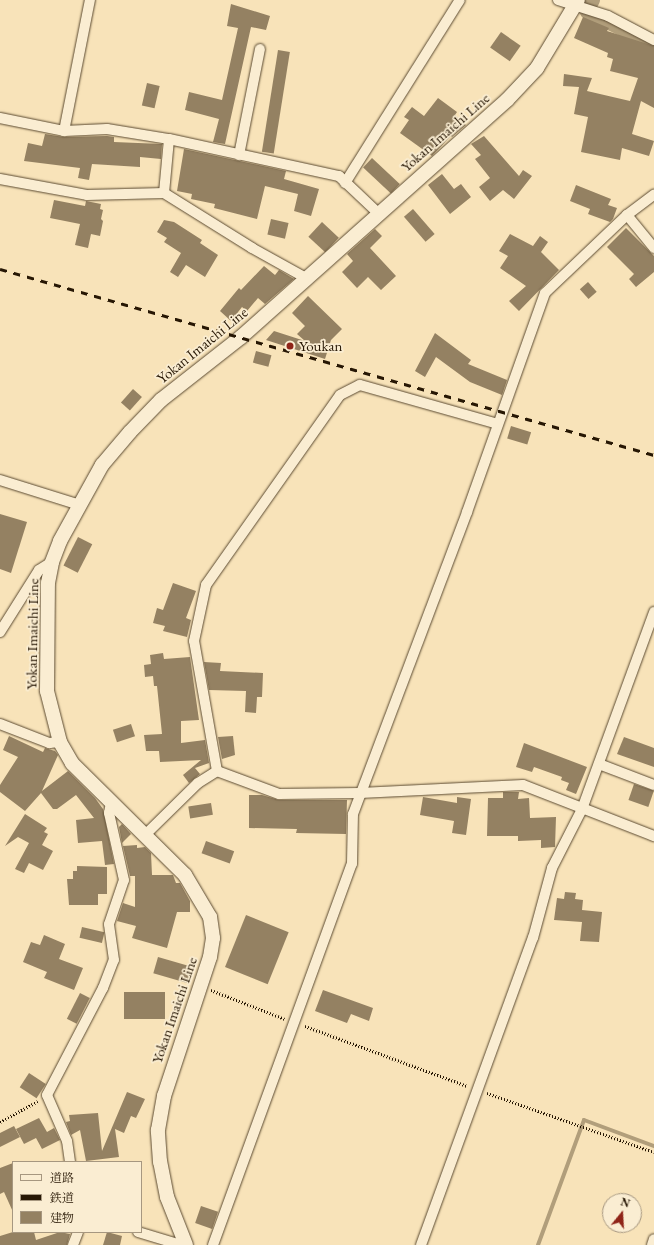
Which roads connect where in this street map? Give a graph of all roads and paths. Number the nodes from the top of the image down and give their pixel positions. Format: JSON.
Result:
{"nodes":[{"id":1,"x":90,"y":0,"type":"edge"},
{"id":2,"x":460,"y":0,"type":"edge"},
{"id":3,"x":558,"y":0,"type":"edge"},
{"id":4,"x":576,"y":3,"type":"edge"},
{"id":5,"x":654,"y":40,"type":"edge"},
{"id":6,"x":260,"y":49,"type":"dead end"},
{"id":7,"x":0,"y":118,"type":"edge"},
{"id":8,"x":64,"y":131,"type":"junction"},
{"id":9,"x":169,"y":139,"type":"junction"},
{"id":10,"x":239,"y":155,"type":"junction"},
{"id":11,"x":0,"y":179,"type":"edge"},
{"id":12,"x":345,"y":183,"type":"junction"},
{"id":13,"x":164,"y":194,"type":"junction"},
{"id":14,"x":654,"y":195,"type":"edge"},
{"id":15,"x":378,"y":213,"type":"junction"},
{"id":16,"x":627,"y":215,"type":"junction"},
{"id":17,"x":654,"y":248,"type":"edge"},
{"id":18,"x":308,"y":279,"type":"junction"},
{"id":19,"x":498,"y":424,"type":"junction"},
{"id":20,"x":0,"y":480,"type":"edge"},
{"id":21,"x":80,"y":505,"type":"junction"},
{"id":22,"x":52,"y":562,"type":"junction"},
{"id":23,"x":654,"y":612,"type":"edge"},
{"id":24,"x":0,"y":632,"type":"edge"},
{"id":25,"x":0,"y":724,"type":"edge"},
{"id":26,"x":60,"y":742,"type":"junction"},
{"id":27,"x":599,"y":764,"type":"junction"},
{"id":28,"x":216,"y":771,"type":"junction"},
{"id":29,"x":654,"y":785,"type":"edge"},
{"id":30,"x":360,"y":793,"type":"junction"},
{"id":31,"x":112,"y":803,"type":"junction"},
{"id":32,"x":582,"y":809,"type":"junction"},
{"id":33,"x":145,"y":835,"type":"junction"},
{"id":34,"x":654,"y":836,"type":"edge"},
{"id":35,"x":202,"y":987,"type":"junction"},
{"id":36,"x":295,"y":1022,"type":"junction"},
{"id":37,"x":477,"y":1090,"type":"junction"},
{"id":38,"x":47,"y":1095,"type":"junction"},
{"id":39,"x":0,"y":1122,"type":"edge"},
{"id":40,"x":654,"y":1152,"type":"edge"},
{"id":41,"x":70,"y":1161,"type":"edge"},
{"id":42,"x":78,"y":1233,"type":"edge"},
{"id":43,"x":141,"y":1233,"type":"edge"},
{"id":44,"x":654,"y":1239,"type":"edge"},
{"id":45,"x":73,"y":1245,"type":"edge"},
{"id":46,"x":181,"y":1245,"type":"edge"},
{"id":47,"x":186,"y":1245,"type":"edge"},
{"id":48,"x":213,"y":1245,"type":"edge"},
{"id":49,"x":421,"y":1245,"type":"edge"},
{"id":50,"x":652,"y":1245,"type":"edge"}],
"edges":[{"from":1,"to":8,"type":"street"},
{"from":2,"to":12,"type":"street"},
{"from":3,"to":4,"type":"street"},
{"from":4,"to":5,"type":"street"},
{"from":4,"to":15,"type":"main road","name":"Yokan Imaichi Line"},
{"from":6,"to":10,"type":"street"},
{"from":7,"to":8,"type":"street"},
{"from":8,"to":9,"type":"street"},
{"from":9,"to":10,"type":"street"},
{"from":9,"to":13,"type":"street"},
{"from":10,"to":12,"type":"street"},
{"from":11,"to":13,"type":"street"},
{"from":12,"to":15,"type":"street"},
{"from":13,"to":18,"type":"street"},
{"from":14,"to":16,"type":"street"},
{"from":15,"to":18,"type":"main road","name":"Yokan Imaichi Line"},
{"from":16,"to":17,"type":"street"},
{"from":16,"to":19,"type":"street"},
{"from":18,"to":21,"type":"main road","name":"Yokan Imaichi Line"},
{"from":19,"to":28,"type":"street"},
{"from":19,"to":30,"type":"street"},
{"from":20,"to":21,"type":"street"},
{"from":21,"to":22,"type":"main road","name":"Yokan Imaichi Line"},
{"from":22,"to":24,"type":"street"},
{"from":22,"to":26,"type":"main road","name":"Yokan Imaichi Line"},
{"from":23,"to":27,"type":"street"},
{"from":25,"to":26,"type":"street"},
{"from":26,"to":31,"type":"main road","name":"Yokan Imaichi Line"},
{"from":27,"to":29,"type":"street"},
{"from":27,"to":32,"type":"street"},
{"from":28,"to":30,"type":"street"},
{"from":28,"to":33,"type":"street"},
{"from":30,"to":32,"type":"street"},
{"from":30,"to":36,"type":"street"},
{"from":31,"to":33,"type":"main road","name":"Yokan Imaichi Line"},
{"from":31,"to":38,"type":"street"},
{"from":32,"to":34,"type":"street"},
{"from":32,"to":37,"type":"street"},
{"from":33,"to":35,"type":"main road","name":"Yokan Imaichi Line"},
{"from":35,"to":36,"type":"path"},
{"from":35,"to":47,"type":"main road","name":"Yokan Imaichi Line"},
{"from":36,"to":37,"type":"path"},
{"from":36,"to":48,"type":"street"},
{"from":37,"to":40,"type":"path"},
{"from":37,"to":49,"type":"street"},
{"from":38,"to":39,"type":"path"},
{"from":38,"to":41,"type":"street"},
{"from":42,"to":45,"type":"street"},
{"from":43,"to":46,"type":"street"},
{"from":44,"to":50,"type":"street"}]}
